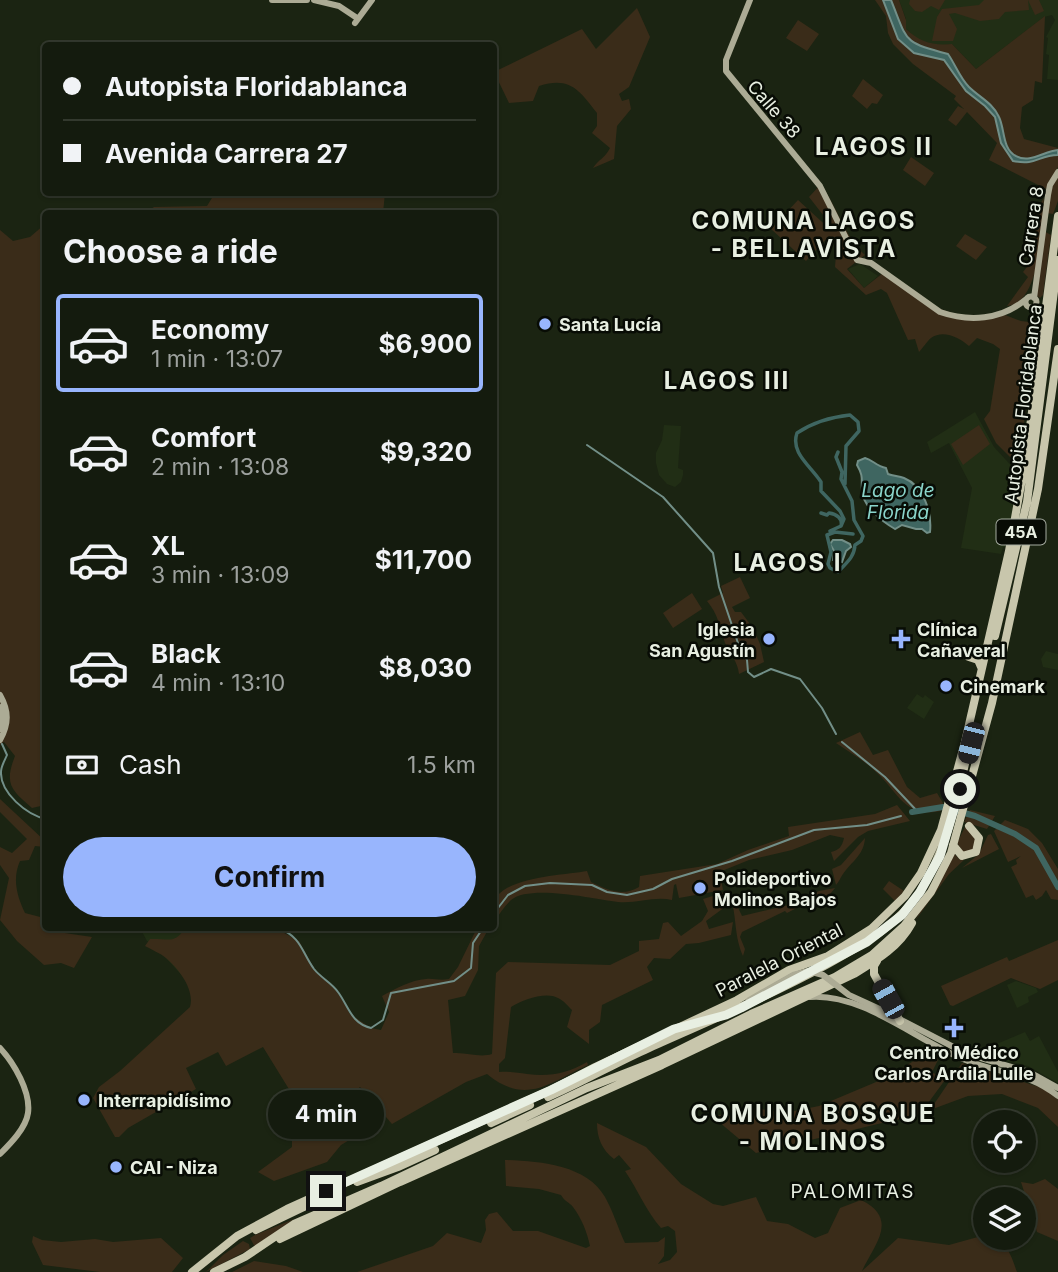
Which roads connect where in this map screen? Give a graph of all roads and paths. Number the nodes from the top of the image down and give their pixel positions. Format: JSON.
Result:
{"nodes":[{"id":1,"x":272,"y":0,"type":"edge"},
{"id":2,"x":307,"y":0,"type":"edge"},
{"id":3,"x":314,"y":0,"type":"edge"},
{"id":4,"x":372,"y":0,"type":"edge"},
{"id":5,"x":750,"y":0,"type":"edge"},
{"id":6,"x":1058,"y":172,"type":"edge"},
{"id":7,"x":1058,"y":216,"type":"edge"},
{"id":8,"x":1058,"y":260,"type":"edge"},
{"id":9,"x":1048,"y":293,"type":"junction"},
{"id":10,"x":1031,"y":302,"type":"junction"},
{"id":11,"x":1044,"y":317,"type":"junction"},
{"id":12,"x":1058,"y":349,"type":"edge"},
{"id":13,"x":1051,"y":398,"type":"junction"},
{"id":14,"x":1053,"y":414,"type":"dead end"},
{"id":15,"x":969,"y":657,"type":"dead end"},
{"id":16,"x":981,"y":671,"type":"junction"},
{"id":17,"x":0,"y":695,"type":"edge"},
{"id":18,"x":0,"y":707,"type":"edge"},
{"id":19,"x":0,"y":729,"type":"edge"},
{"id":20,"x":0,"y":740,"type":"edge"},
{"id":21,"x":960,"y":789,"type":"junction"},
{"id":22,"x":950,"y":826,"type":"junction"},
{"id":23,"x":970,"y":826,"type":"dead end"},
{"id":24,"x":953,"y":845,"type":"junction"},
{"id":25,"x":922,"y":904,"type":"junction"},
{"id":26,"x":894,"y":909,"type":"junction"},
{"id":27,"x":856,"y":948,"type":"junction"},
{"id":28,"x":883,"y":956,"type":"junction"},
{"id":29,"x":804,"y":997,"type":"junction"},
{"id":30,"x":706,"y":1014,"type":"junction"},
{"id":31,"x":751,"y":1014,"type":"junction"},
{"id":32,"x":726,"y":1015,"type":"junction"},
{"id":33,"x":900,"y":1021,"type":"junction"},
{"id":34,"x":684,"y":1025,"type":"junction"},
{"id":35,"x":733,"y":1030,"type":"junction"},
{"id":36,"x":0,"y":1048,"type":"edge"},
{"id":37,"x":1058,"y":1088,"type":"edge"},
{"id":38,"x":1058,"y":1096,"type":"edge"},
{"id":39,"x":579,"y":1101,"type":"junction"},
{"id":40,"x":547,"y":1108,"type":"junction"},
{"id":41,"x":0,"y":1154,"type":"edge"},
{"id":42,"x":326,"y":1191,"type":"junction"},
{"id":43,"x":316,"y":1202,"type":"junction"},
{"id":44,"x":331,"y":1215,"type":"junction"},
{"id":45,"x":294,"y":1224,"type":"junction"},
{"id":46,"x":195,"y":1271,"type":"edge"},
{"id":47,"x":214,"y":1272,"type":"edge"},
{"id":48,"x":226,"y":1272,"type":"edge"}],
"edges":[{"from":1,"to":2,"type":"main road"},
{"from":3,"to":4,"type":"main road"},
{"from":5,"to":10,"type":"main road","name":"Calle 38"},
{"from":6,"to":10,"type":"main road","name":"Carrera 8"},
{"from":7,"to":9,"type":"highway"},
{"from":8,"to":21,"type":"highway","name":"Autopista Floridablanca","number":"45A"},
{"from":9,"to":10,"type":"main road"},
{"from":9,"to":11,"type":"highway"},
{"from":10,"to":11,"type":"main road"},
{"from":11,"to":16,"type":"highway"},
{"from":12,"to":13,"type":"highway","name":"Autopista Floridablanca","number":"45A"},
{"from":13,"to":14,"type":"highway"},
{"from":13,"to":21,"type":"highway","name":"Autopista Floridablanca","number":"45A"},
{"from":15,"to":16,"type":"highway"},
{"from":16,"to":21,"type":"highway"},
{"from":17,"to":20,"type":"main road"},
{"from":18,"to":19,"type":"main road"},
{"from":21,"to":22,"type":"highway","name":"Autopista Floridablanca","number":"45A"},
{"from":22,"to":24,"type":"highway","name":"Autopista Floridablanca","number":"45A"},
{"from":22,"to":26,"type":"highway","name":"Paralela Oriental"},
{"from":22,"to":27,"type":"highway","name":"Autopista Floridablanca","number":"45A"},
{"from":23,"to":24,"type":"highway"},
{"from":24,"to":25,"type":"highway","name":"Autopista Floridablanca","number":"45A"},
{"from":25,"to":28,"type":"highway"},
{"from":25,"to":31,"type":"highway","name":"Autopista Floridablanca","number":"45A"},
{"from":26,"to":27,"type":"highway"},
{"from":26,"to":30,"type":"highway","name":"Paralela Oriental"},
{"from":27,"to":32,"type":"highway","name":"Autopista Floridablanca","number":"45A"},
{"from":28,"to":29,"type":"highway"},
{"from":28,"to":33,"type":"highway"},
{"from":29,"to":35,"type":"highway"},
{"from":29,"to":38,"type":"main road"},
{"from":30,"to":33,"type":"main road","bridge":true},
{"from":30,"to":34,"type":"highway","name":"Paralela Oriental"},
{"from":31,"to":35,"type":"highway"},
{"from":31,"to":40,"type":"highway","name":"Autopista Floridablanca","number":"45A"},
{"from":32,"to":34,"type":"highway"},
{"from":32,"to":43,"type":"highway","name":"Autopista Floridablanca","number":"45A"},
{"from":33,"to":37,"type":"main road"},
{"from":34,"to":42,"type":"highway"},
{"from":35,"to":39,"type":"highway"},
{"from":36,"to":41,"type":"main road"},
{"from":39,"to":40,"type":"highway"},
{"from":39,"to":44,"type":"highway"},
{"from":40,"to":45,"type":"highway","name":"Autopista Floridablanca","number":"45A"},
{"from":42,"to":43,"type":"highway"},
{"from":42,"to":46,"type":"highway"},
{"from":43,"to":46,"type":"highway","name":"Autopista Floridablanca","number":"45A"},
{"from":44,"to":45,"type":"highway"},
{"from":44,"to":48,"type":"highway"},
{"from":45,"to":47,"type":"highway","name":"Autopista Floridablanca","number":"45A"}]}
